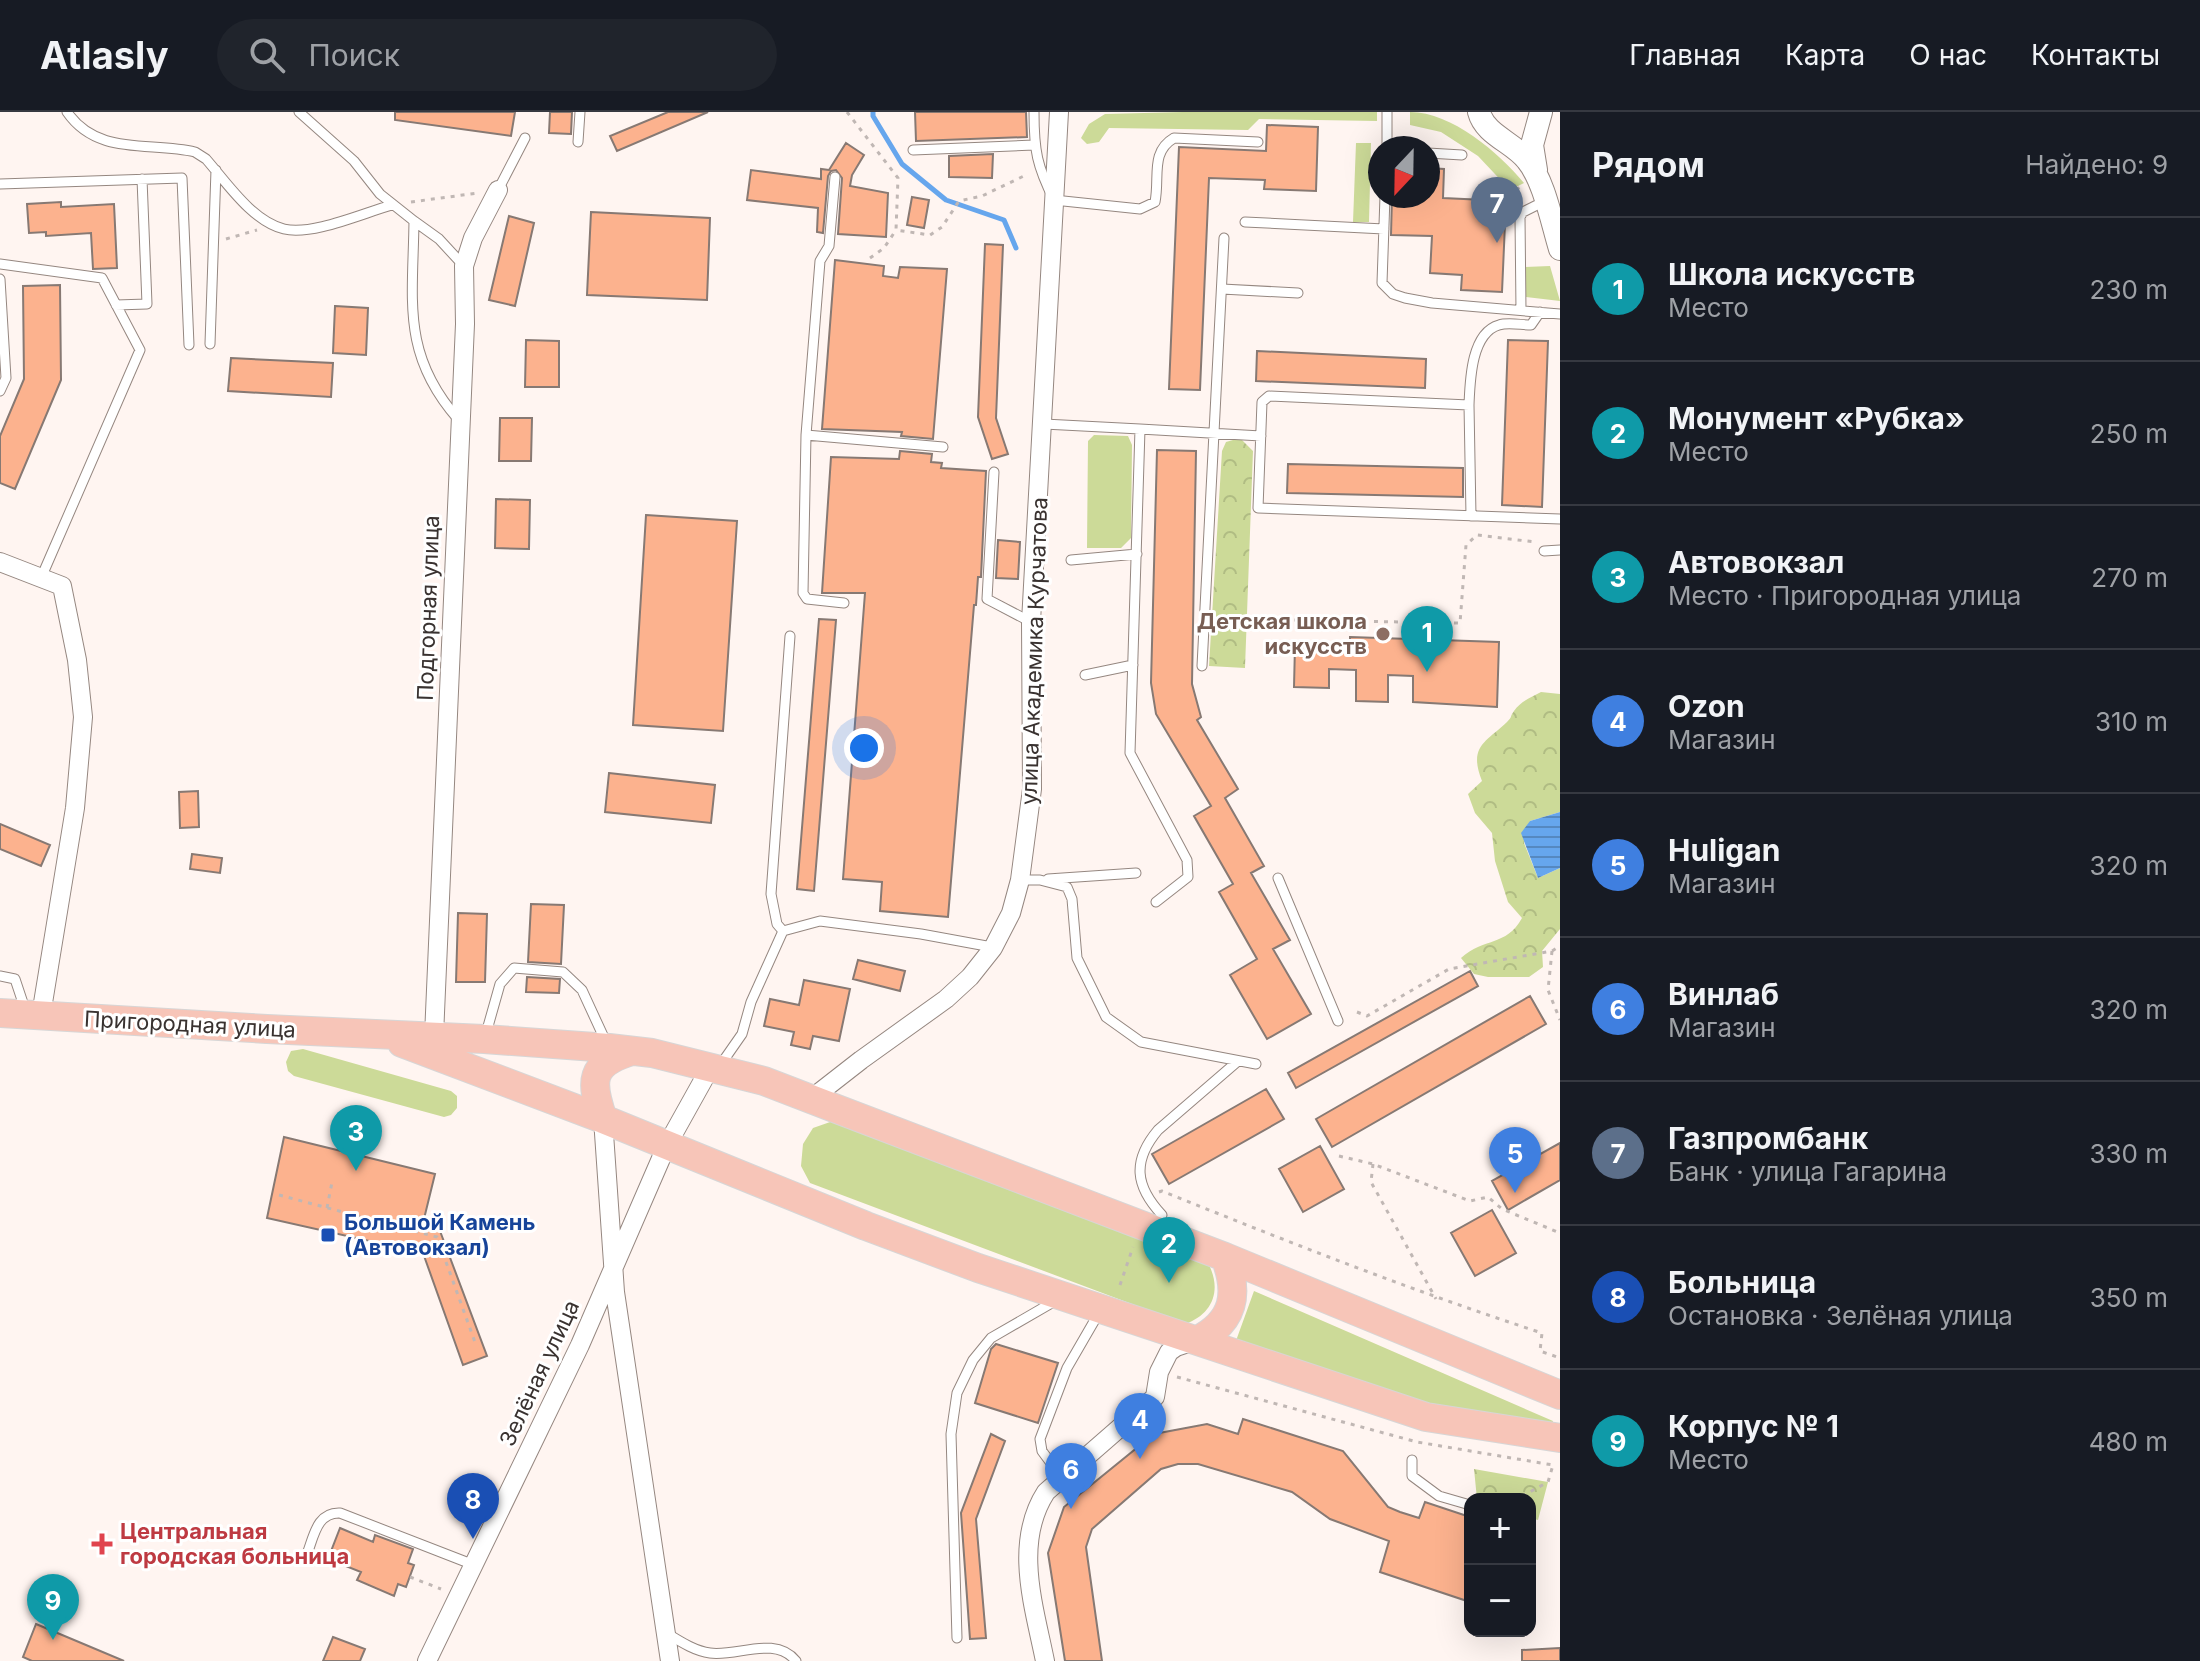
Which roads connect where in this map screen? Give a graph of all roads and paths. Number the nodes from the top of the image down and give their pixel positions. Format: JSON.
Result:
{"nodes":[{"id":1,"x":67,"y":112,"type":"edge"},
{"id":2,"x":299,"y":112,"type":"edge"},
{"id":3,"x":580,"y":112,"type":"edge"},
{"id":4,"x":847,"y":112,"type":"edge"},
{"id":5,"x":1034,"y":112,"type":"edge"},
{"id":6,"x":1059,"y":112,"type":"edge"},
{"id":7,"x":1387,"y":112,"type":"edge"},
{"id":8,"x":1465,"y":112,"type":"edge"},
{"id":9,"x":1540,"y":116,"type":"edge"},
{"id":10,"x":1487,"y":125,"type":"edge"},
{"id":11,"x":1387,"y":136,"type":"edge"},
{"id":12,"x":525,"y":138,"type":"dead end"},
{"id":13,"x":578,"y":142,"type":"dead end"},
{"id":14,"x":1258,"y":142,"type":"dead end"},
{"id":15,"x":1034,"y":145,"type":"junction"},
{"id":16,"x":913,"y":150,"type":"dead end"},
{"id":17,"x":1440,"y":154,"type":"edge"},
{"id":18,"x":1462,"y":155,"type":"dead end"},
{"id":19,"x":216,"y":170,"type":"junction"},
{"id":20,"x":1039,"y":170,"type":"junction"},
{"id":21,"x":835,"y":177,"type":"dead end"},
{"id":22,"x":142,"y":179,"type":"junction"},
{"id":23,"x":1537,"y":179,"type":"junction"},
{"id":24,"x":0,"y":184,"type":"edge"},
{"id":25,"x":498,"y":190,"type":"junction"},
{"id":26,"x":1054,"y":200,"type":"junction"},
{"id":27,"x":1545,"y":201,"type":"junction"},
{"id":28,"x":392,"y":205,"type":"junction"},
{"id":29,"x":1385,"y":208,"type":"edge"},
{"id":30,"x":414,"y":221,"type":"junction"},
{"id":31,"x":1245,"y":222,"type":"dead end"},
{"id":32,"x":1384,"y":229,"type":"junction"},
{"id":33,"x":896,"y":230,"type":"junction"},
{"id":34,"x":1224,"y":238,"type":"dead end"},
{"id":35,"x":1560,"y":249,"type":"edge"},
{"id":36,"x":870,"y":258,"type":"dead end"},
{"id":37,"x":0,"y":264,"type":"edge"},
{"id":38,"x":464,"y":266,"type":"junction"},
{"id":39,"x":0,"y":279,"type":"edge"},
{"id":40,"x":1222,"y":289,"type":"junction"},
{"id":41,"x":1298,"y":293,"type":"dead end"},
{"id":42,"x":116,"y":305,"type":"junction"},
{"id":43,"x":1521,"y":310,"type":"junction"},
{"id":44,"x":1540,"y":312,"type":"junction"},
{"id":45,"x":1560,"y":314,"type":"edge"},
{"id":46,"x":210,"y":344,"type":"dead end"},
{"id":47,"x":189,"y":345,"type":"dead end"},
{"id":48,"x":0,"y":391,"type":"edge"},
{"id":49,"x":1469,"y":405,"type":"junction"},
{"id":50,"x":460,"y":422,"type":"junction"},
{"id":51,"x":1044,"y":424,"type":"junction"},
{"id":52,"x":1140,"y":429,"type":"junction"},
{"id":53,"x":1215,"y":433,"type":"junction"},
{"id":54,"x":806,"y":435,"type":"junction"},
{"id":55,"x":1261,"y":436,"type":"junction"},
{"id":56,"x":943,"y":447,"type":"dead end"},
{"id":57,"x":994,"y":472,"type":"dead end"},
{"id":58,"x":1471,"y":516,"type":"junction"},
{"id":59,"x":1560,"y":519,"type":"edge"},
{"id":60,"x":1542,"y":547,"type":"joint"},
{"id":61,"x":1560,"y":550,"type":"edge"},
{"id":62,"x":1137,"y":554,"type":"junction"},
{"id":63,"x":1071,"y":560,"type":"dead end"},
{"id":64,"x":0,"y":562,"type":"edge"},
{"id":65,"x":41,"y":578,"type":"junction"},
{"id":66,"x":844,"y":603,"type":"dead end"},
{"id":67,"x":1294,"y":620,"type":"dead end"},
{"id":68,"x":1031,"y":622,"type":"junction"},
{"id":69,"x":790,"y":636,"type":"dead end"},
{"id":70,"x":1133,"y":665,"type":"junction"},
{"id":71,"x":1202,"y":666,"type":"dead end"},
{"id":72,"x":1085,"y":675,"type":"dead end"},
{"id":73,"x":1136,"y":873,"type":"dead end"},
{"id":74,"x":1278,"y":878,"type":"dead end"},
{"id":75,"x":1020,"y":880,"type":"junction"},
{"id":76,"x":1040,"y":880,"type":"junction"},
{"id":77,"x":1156,"y":902,"type":"dead end"},
{"id":78,"x":783,"y":931,"type":"junction"},
{"id":79,"x":1560,"y":946,"type":"edge"},
{"id":80,"x":993,"y":948,"type":"junction"},
{"id":81,"x":1552,"y":951,"type":"junction"},
{"id":82,"x":0,"y":976,"type":"edge"},
{"id":83,"x":1357,"y":1012,"type":"dead end"},
{"id":84,"x":23,"y":1015,"type":"edge"},
{"id":85,"x":1560,"y":1020,"type":"edge"},
{"id":86,"x":1338,"y":1021,"type":"dead end"},
{"id":87,"x":379,"y":1034,"type":"junction"},
{"id":88,"x":434,"y":1036,"type":"junction"},
{"id":89,"x":484,"y":1039,"type":"junction"},
{"id":90,"x":620,"y":1050,"type":"junction"},
{"id":91,"x":1238,"y":1061,"type":"junction"},
{"id":92,"x":1256,"y":1064,"type":"dead end"},
{"id":93,"x":714,"y":1069,"type":"junction"},
{"id":94,"x":811,"y":1099,"type":"junction"},
{"id":95,"x":603,"y":1119,"type":"junction"},
{"id":96,"x":666,"y":1147,"type":"junction"},
{"id":97,"x":1339,"y":1156,"type":"dead end"},
{"id":98,"x":1373,"y":1164,"type":"junction"},
{"id":99,"x":332,"y":1182,"type":"dead end"},
{"id":100,"x":279,"y":1195,"type":"dead end"},
{"id":101,"x":327,"y":1208,"type":"junction"},
{"id":102,"x":1150,"y":1213,"type":"junction"},
{"id":103,"x":1560,"y":1233,"type":"edge"},
{"id":104,"x":1225,"y":1257,"type":"junction"},
{"id":105,"x":613,"y":1270,"type":"junction"},
{"id":106,"x":1120,"y":1285,"type":"dead end"},
{"id":107,"x":1063,"y":1296,"type":"junction"},
{"id":108,"x":1436,"y":1299,"type":"junction"},
{"id":109,"x":1102,"y":1309,"type":"junction"},
{"id":110,"x":1198,"y":1340,"type":"junction"},
{"id":111,"x":476,"y":1345,"type":"dead end"},
{"id":112,"x":1560,"y":1358,"type":"edge"},
{"id":113,"x":1159,"y":1372,"type":"junction"},
{"id":114,"x":1560,"y":1395,"type":"edge"},
{"id":115,"x":1560,"y":1438,"type":"edge"},
{"id":116,"x":1412,"y":1460,"type":"dead end"},
{"id":117,"x":1062,"y":1478,"type":"junction"},
{"id":118,"x":1528,"y":1493,"type":"edge"},
{"id":119,"x":1464,"y":1503,"type":"edge"},
{"id":120,"x":307,"y":1554,"type":"dead end"},
{"id":121,"x":474,"y":1565,"type":"junction"},
{"id":122,"x":410,"y":1577,"type":"dead end"},
{"id":123,"x":449,"y":1591,"type":"dead end"},
{"id":124,"x":666,"y":1633,"type":"junction"},
{"id":125,"x":957,"y":1638,"type":"dead end"},
{"id":126,"x":427,"y":1661,"type":"edge"},
{"id":127,"x":670,"y":1661,"type":"edge"},
{"id":128,"x":796,"y":1661,"type":"edge"},
{"id":129,"x":1045,"y":1661,"type":"edge"}],
"edges":[{"from":1,"to":19,"type":"lane"},
{"from":2,"to":28,"type":"lane"},
{"from":3,"to":13,"type":"lane"},
{"from":4,"to":33,"type":"path"},
{"from":5,"to":15,"type":"lane"},
{"from":6,"to":26,"type":"street","name":"улица Академика Курчатова"},
{"from":7,"to":11,"type":"lane"},
{"from":8,"to":10,"type":"street"},
{"from":9,"to":10,"type":"street"},
{"from":9,"to":23,"type":"street"},
{"from":10,"to":23,"type":"street"},
{"from":12,"to":25,"type":"lane"},
{"from":14,"to":26,"type":"lane"},
{"from":15,"to":16,"type":"lane"},
{"from":15,"to":20,"type":"lane"},
{"from":17,"to":18,"type":"lane"},
{"from":19,"to":28,"type":"lane"},
{"from":19,"to":46,"type":"lane"},
{"from":20,"to":26,"type":"lane"},
{"from":20,"to":33,"type":"path"},
{"from":21,"to":54,"type":"lane"},
{"from":22,"to":24,"type":"lane"},
{"from":22,"to":42,"type":"lane"},
{"from":22,"to":47,"type":"lane"},
{"from":23,"to":27,"type":"street"},
{"from":25,"to":28,"type":"path"},
{"from":25,"to":38,"type":"street","name":"Подгорная улица"},
{"from":26,"to":51,"type":"street","name":"улица Академика Курчатова"},
{"from":27,"to":35,"type":"street"},
{"from":27,"to":43,"type":"lane"},
{"from":28,"to":30,"type":"lane"},
{"from":29,"to":32,"type":"lane"},
{"from":30,"to":38,"type":"lane"},
{"from":30,"to":50,"type":"lane"},
{"from":31,"to":32,"type":"lane"},
{"from":32,"to":43,"type":"lane"},
{"from":33,"to":36,"type":"path"},
{"from":34,"to":40,"type":"lane"},
{"from":37,"to":42,"type":"lane"},
{"from":38,"to":50,"type":"street","name":"Подгорная улица"},
{"from":39,"to":48,"type":"lane"},
{"from":40,"to":41,"type":"lane"},
{"from":40,"to":53,"type":"lane"},
{"from":42,"to":65,"type":"lane"},
{"from":43,"to":44,"type":"lane"},
{"from":44,"to":45,"type":"lane"},
{"from":44,"to":49,"type":"lane"},
{"from":49,"to":55,"type":"lane"},
{"from":49,"to":58,"type":"lane"},
{"from":50,"to":88,"type":"street","name":"Подгорная улица"},
{"from":51,"to":52,"type":"lane"},
{"from":51,"to":68,"type":"street","name":"улица Академика Курчатова"},
{"from":52,"to":53,"type":"lane"},
{"from":52,"to":62,"type":"lane"},
{"from":53,"to":55,"type":"lane"},
{"from":53,"to":71,"type":"lane"},
{"from":54,"to":56,"type":"lane"},
{"from":54,"to":66,"type":"lane"},
{"from":55,"to":58,"type":"lane"},
{"from":57,"to":68,"type":"lane"},
{"from":58,"to":59,"type":"lane"},
{"from":60,"to":61,"type":"lane"},
{"from":60,"to":67,"type":"path"},
{"from":62,"to":63,"type":"lane"},
{"from":62,"to":70,"type":"lane"},
{"from":64,"to":65,"type":"street"},
{"from":65,"to":84,"type":"street"},
{"from":68,"to":75,"type":"street","name":"улица Академика Курчатова"},
{"from":69,"to":78,"type":"lane"},
{"from":70,"to":72,"type":"lane"},
{"from":70,"to":77,"type":"lane"},
{"from":73,"to":76,"type":"lane"},
{"from":74,"to":86,"type":"lane"},
{"from":75,"to":76,"type":"lane"},
{"from":75,"to":80,"type":"street","name":"улица Академика Курчатова"},
{"from":76,"to":91,"type":"lane"},
{"from":78,"to":80,"type":"lane"},
{"from":78,"to":93,"type":"lane"},
{"from":79,"to":81,"type":"path"},
{"from":80,"to":94,"type":"street","name":"улица Академика Курчатова"},
{"from":81,"to":83,"type":"path"},
{"from":81,"to":85,"type":"path"},
{"from":82,"to":84,"type":"lane"},
{"from":84,"to":87,"type":"main road","name":"Пригородная улица"},
{"from":87,"to":88,"type":"main road","name":"Пригородная улица"},
{"from":87,"to":95,"type":"main road"},
{"from":88,"to":89,"type":"main road","name":"Пригородная улица"},
{"from":89,"to":90,"type":"main road","name":"Пригородная улица"},
{"from":89,"to":90,"type":"lane"},
{"from":90,"to":93,"type":"main road","name":"Пригородная улица"},
{"from":90,"to":95,"type":"main road"},
{"from":91,"to":92,"type":"lane"},
{"from":91,"to":102,"type":"lane"},
{"from":93,"to":94,"type":"main road","name":"Пригородная улица"},
{"from":93,"to":96,"type":"street","name":"Зелёная улица"},
{"from":94,"to":102,"type":"main road","name":"Пригородная улица"},
{"from":95,"to":96,"type":"main road"},
{"from":95,"to":105,"type":"street"},
{"from":96,"to":105,"type":"street","name":"Зелёная улица"},
{"from":96,"to":107,"type":"main road"},
{"from":97,"to":98,"type":"path"},
{"from":98,"to":103,"type":"path"},
{"from":98,"to":108,"type":"path"},
{"from":99,"to":101,"type":"path"},
{"from":100,"to":101,"type":"path"},
{"from":101,"to":111,"type":"path"},
{"from":102,"to":104,"type":"main road","name":"Пригородная улица"},
{"from":102,"to":106,"type":"path"},
{"from":102,"to":108,"type":"path"},
{"from":104,"to":110,"type":"main road"},
{"from":104,"to":114,"type":"main road","name":"Пригородная улица"},
{"from":105,"to":121,"type":"street","name":"Зелёная улица"},
{"from":105,"to":124,"type":"street"},
{"from":107,"to":109,"type":"main road"},
{"from":107,"to":125,"type":"lane"},
{"from":108,"to":112,"type":"path"},
{"from":109,"to":110,"type":"main road"},
{"from":109,"to":117,"type":"lane"},
{"from":110,"to":113,"type":"street"},
{"from":110,"to":115,"type":"main road"},
{"from":113,"to":117,"type":"street"},
{"from":113,"to":118,"type":"path"},
{"from":116,"to":119,"type":"lane"},
{"from":117,"to":129,"type":"street"},
{"from":120,"to":121,"type":"lane"},
{"from":121,"to":126,"type":"street","name":"Зелёная улица"},
{"from":122,"to":123,"type":"path"},
{"from":124,"to":127,"type":"street"},
{"from":124,"to":128,"type":"lane"}]}
